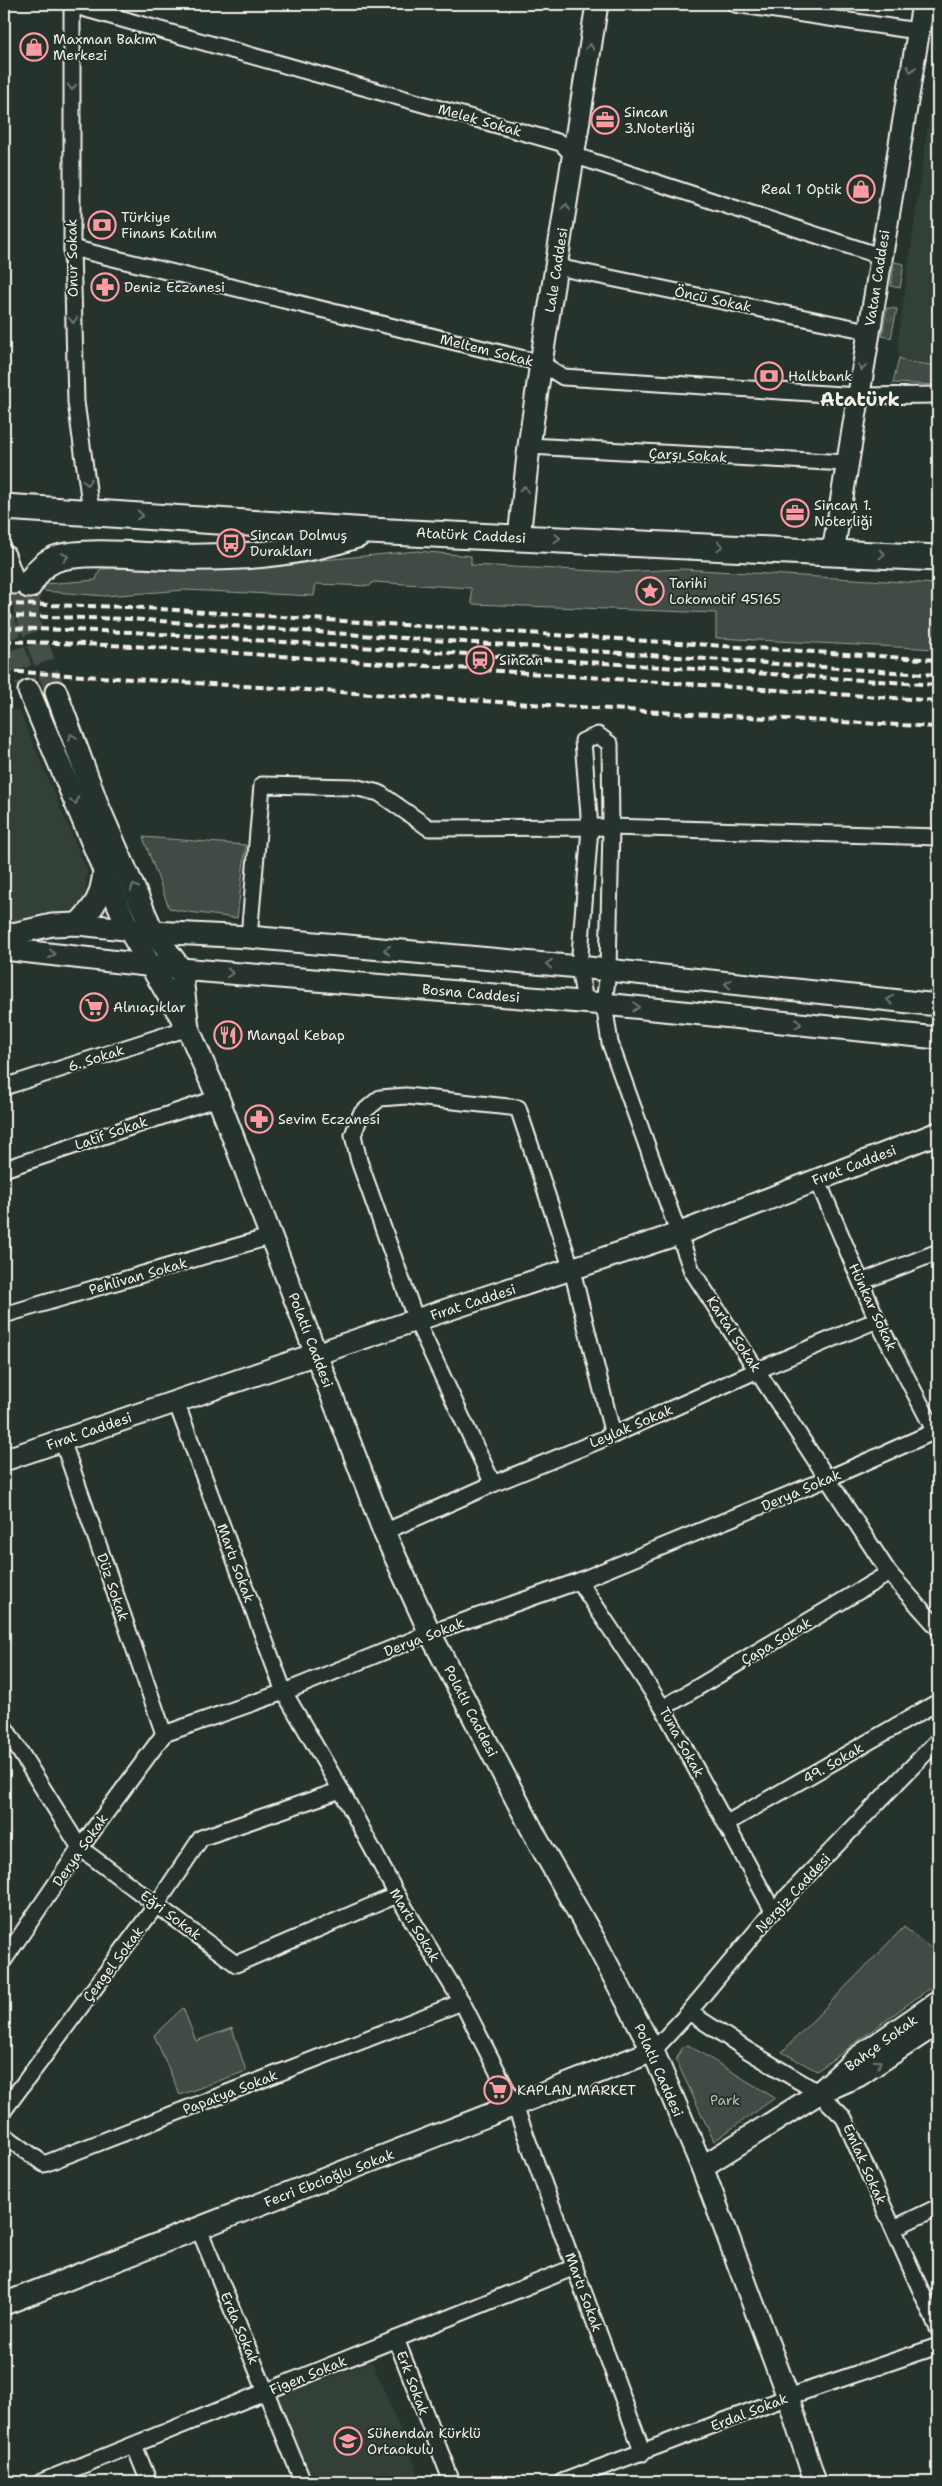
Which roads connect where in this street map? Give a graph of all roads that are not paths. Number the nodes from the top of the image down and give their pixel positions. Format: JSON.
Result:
{"nodes":[{"id":1,"x":72,"y":4,"type":"edge"},
{"id":2,"x":597,"y":4,"type":"edge"},
{"id":3,"x":735,"y":4,"type":"edge"},
{"id":4,"x":922,"y":4,"type":"edge"},
{"id":5,"x":917,"y":31,"type":"junction"},
{"id":6,"x":573,"y":155,"type":"junction"},
{"id":7,"x":72,"y":248,"type":"junction"},
{"id":8,"x":880,"y":256,"type":"junction"},
{"id":9,"x":557,"y":267,"type":"junction"},
{"id":10,"x":868,"y":331,"type":"junction"},
{"id":11,"x":541,"y":363,"type":"junction"},
{"id":12,"x":858,"y":396,"type":"junction"},
{"id":13,"x":938,"y":396,"type":"edge"},
{"id":14,"x":529,"y":446,"type":"junction"},
{"id":15,"x":847,"y":464,"type":"junction"},
{"id":16,"x":4,"y":492,"type":"edge"},
{"id":17,"x":15,"y":507,"type":"edge"},
{"id":18,"x":91,"y":511,"type":"junction"},
{"id":19,"x":369,"y":531,"type":"junction"},
{"id":20,"x":519,"y":538,"type":"junction"},
{"id":21,"x":833,"y":552,"type":"junction"},
{"id":22,"x":4,"y":555,"type":"edge"},
{"id":23,"x":938,"y":558,"type":"edge"},
{"id":24,"x":22,"y":584,"type":"joint"},
{"id":25,"x":30,"y":691,"type":"tunnel mouth"},
{"id":26,"x":56,"y":692,"type":"tunnel mouth"},
{"id":27,"x":611,"y":827,"type":"junction"},
{"id":28,"x":590,"y":828,"type":"junction"},
{"id":29,"x":938,"y":837,"type":"edge"},
{"id":30,"x":104,"y":872,"type":"junction"},
{"id":31,"x":78,"y":924,"type":"junction"},
{"id":32,"x":128,"y":928,"type":"junction"},
{"id":33,"x":153,"y":932,"type":"junction"},
{"id":34,"x":4,"y":936,"type":"edge"},
{"id":35,"x":249,"y":937,"type":"junction"},
{"id":36,"x":4,"y":949,"type":"edge"},
{"id":37,"x":152,"y":964,"type":"junction"},
{"id":38,"x":579,"y":967,"type":"junction"},
{"id":39,"x":181,"y":969,"type":"junction"},
{"id":40,"x":608,"y":971,"type":"junction"},
{"id":41,"x":595,"y":1003,"type":"junction"},
{"id":42,"x":938,"y":1005,"type":"edge"},
{"id":43,"x":188,"y":1028,"type":"junction"},
{"id":44,"x":938,"y":1038,"type":"edge"},
{"id":45,"x":4,"y":1087,"type":"edge"},
{"id":46,"x":218,"y":1098,"type":"junction"},
{"id":47,"x":938,"y":1133,"type":"edge"},
{"id":48,"x":4,"y":1169,"type":"edge"},
{"id":49,"x":817,"y":1179,"type":"junction"},
{"id":50,"x":678,"y":1234,"type":"junction"},
{"id":51,"x":272,"y":1236,"type":"junction"},
{"id":52,"x":938,"y":1252,"type":"edge"},
{"id":53,"x":572,"y":1270,"type":"junction"},
{"id":54,"x":861,"y":1282,"type":"junction"},
{"id":55,"x":4,"y":1315,"type":"edge"},
{"id":56,"x":416,"y":1320,"type":"junction"},
{"id":57,"x":878,"y":1320,"type":"junction"},
{"id":58,"x":316,"y":1355,"type":"junction"},
{"id":59,"x":758,"y":1370,"type":"junction"},
{"id":60,"x":176,"y":1402,"type":"junction"},
{"id":61,"x":937,"y":1431,"type":"edge"},
{"id":62,"x":613,"y":1435,"type":"junction"},
{"id":63,"x":62,"y":1440,"type":"junction"},
{"id":64,"x":4,"y":1460,"type":"edge"},
{"id":65,"x":829,"y":1478,"type":"junction"},
{"id":66,"x":492,"y":1484,"type":"junction"},
{"id":67,"x":384,"y":1532,"type":"junction"},
{"id":68,"x":889,"y":1573,"type":"junction"},
{"id":69,"x":579,"y":1581,"type":"junction"},
{"id":70,"x":936,"y":1622,"type":"edge"},
{"id":71,"x":430,"y":1633,"type":"junction"},
{"id":72,"x":284,"y":1692,"type":"junction"},
{"id":73,"x":938,"y":1702,"type":"edge"},
{"id":74,"x":664,"y":1708,"type":"junction"},
{"id":75,"x":4,"y":1726,"type":"edge"},
{"id":76,"x":164,"y":1734,"type":"junction"},
{"id":77,"x":938,"y":1740,"type":"edge"},
{"id":78,"x":342,"y":1790,"type":"junction"},
{"id":79,"x":728,"y":1824,"type":"junction"},
{"id":80,"x":80,"y":1848,"type":"junction"},
{"id":81,"x":397,"y":1895,"type":"junction"},
{"id":82,"x":157,"y":1904,"type":"junction"},
{"id":83,"x":773,"y":1911,"type":"junction"},
{"id":84,"x":4,"y":1960,"type":"edge"},
{"id":85,"x":462,"y":2002,"type":"junction"},
{"id":86,"x":938,"y":2002,"type":"edge"},
{"id":87,"x":689,"y":2012,"type":"junction"},
{"id":88,"x":938,"y":2023,"type":"edge"},
{"id":89,"x":653,"y":2051,"type":"junction"},
{"id":90,"x":818,"y":2093,"type":"junction"},
{"id":91,"x":516,"y":2106,"type":"junction"},
{"id":92,"x":4,"y":2110,"type":"edge"},
{"id":93,"x":4,"y":2135,"type":"edge"},
{"id":94,"x":702,"y":2167,"type":"junction"},
{"id":95,"x":938,"y":2207,"type":"edge"},
{"id":96,"x":894,"y":2228,"type":"junction"},
{"id":97,"x":199,"y":2229,"type":"junction"},
{"id":98,"x":575,"y":2267,"type":"junction"},
{"id":99,"x":4,"y":2304,"type":"edge"},
{"id":100,"x":938,"y":2329,"type":"edge"},
{"id":101,"x":396,"y":2339,"type":"junction"},
{"id":102,"x":938,"y":2346,"type":"edge"},
{"id":103,"x":266,"y":2392,"type":"junction"},
{"id":104,"x":788,"y":2397,"type":"junction"},
{"id":105,"x":134,"y":2445,"type":"junction"},
{"id":106,"x":643,"y":2453,"type":"junction"},
{"id":107,"x":41,"y":2482,"type":"edge"},
{"id":108,"x":149,"y":2482,"type":"edge"},
{"id":109,"x":303,"y":2482,"type":"edge"},
{"id":110,"x":452,"y":2482,"type":"edge"},
{"id":111,"x":562,"y":2482,"type":"edge"},
{"id":112,"x":815,"y":2482,"type":"edge"}],
"edges":[{"from":1,"to":6,"type":"street","name":"Melek Sokak"},
{"from":1,"to":7,"type":"street","name":"Onur Sokak","one_way":true},
{"from":6,"to":2,"type":"street","name":"Lale Caddesi","one_way":true},
{"from":3,"to":5,"type":"street"},
{"from":4,"to":5,"type":"street","name":"Vatan Caddesi"},
{"from":5,"to":8,"type":"street","name":"Vatan Caddesi","one_way":true},
{"from":6,"to":8,"type":"street","name":"Melek Sokak"},
{"from":9,"to":6,"type":"street","name":"Lale Caddesi","one_way":true},
{"from":7,"to":11,"type":"street","name":"Meltem Sokak"},
{"from":7,"to":18,"type":"street","name":"Onur Sokak","one_way":true},
{"from":8,"to":10,"type":"street","name":"Vatan Caddesi"},
{"from":9,"to":10,"type":"street","name":"Öncü Sokak"},
{"from":9,"to":11,"type":"street","name":"Lale Caddesi"},
{"from":10,"to":12,"type":"street","name":"Vatan Caddesi","one_way":true},
{"from":11,"to":12,"type":"street","name":"Meltem Sokak"},
{"from":11,"to":14,"type":"street","name":"Lale Caddesi"},
{"from":12,"to":13,"type":"street","name":"Meltem Sokak"},
{"from":12,"to":15,"type":"street","name":"Vatan Caddesi"},
{"from":14,"to":15,"type":"street","name":"Çarşı Sokak"},
{"from":20,"to":14,"type":"street","name":"Lale Caddesi","one_way":true},
{"from":15,"to":21,"type":"street","name":"Vatan Caddesi"},
{"from":16,"to":17,"type":"main road"},
{"from":17,"to":18,"type":"main road","name":"Atatürk Caddesi"},
{"from":18,"to":19,"type":"main road","name":"Atatürk Caddesi","one_way":true},
{"from":19,"to":20,"type":"main road","name":"Atatürk Caddesi"},
{"from":24,"to":19,"type":"main road","one_way":true},
{"from":20,"to":21,"type":"main road","name":"Atatürk Caddesi","one_way":true},
{"from":21,"to":23,"type":"main road","name":"Atatürk Caddesi","one_way":true},
{"from":22,"to":24,"type":"street"},
{"from":25,"to":30,"type":"street","one_way":true},
{"from":33,"to":26,"type":"street","one_way":true},
{"from":27,"to":28,"type":"street"},
{"from":27,"to":28,"type":"street"},
{"from":27,"to":29,"type":"street"},
{"from":27,"to":40,"type":"street"},
{"from":28,"to":35,"type":"street"},
{"from":28,"to":38,"type":"street"},
{"from":30,"to":31,"type":"street"},
{"from":30,"to":32,"type":"street"},
{"from":31,"to":32,"type":"street"},
{"from":31,"to":34,"type":"street"},
{"from":32,"to":33,"type":"street"},
{"from":32,"to":37,"type":"street"},
{"from":33,"to":35,"type":"street"},
{"from":33,"to":39,"type":"street"},
{"from":38,"to":35,"type":"street","one_way":true},
{"from":36,"to":37,"type":"street","name":"Bosna Caddesi","one_way":true},
{"from":37,"to":39,"type":"street","name":"Bosna Caddesi"},
{"from":37,"to":43,"type":"street"},
{"from":38,"to":40,"type":"street"},
{"from":38,"to":41,"type":"street"},
{"from":39,"to":41,"type":"street","name":"Bosna Caddesi","one_way":true},
{"from":39,"to":43,"type":"street","name":"Polatlı Caddesi"},
{"from":40,"to":41,"type":"street"},
{"from":42,"to":40,"type":"street","one_way":true},
{"from":41,"to":44,"type":"street","name":"Bosna Caddesi","one_way":true},
{"from":41,"to":50,"type":"street","name":"Kartal Sokak"},
{"from":43,"to":45,"type":"street","name":"6. Sokak"},
{"from":43,"to":46,"type":"street","name":"Polatlı Caddesi"},
{"from":46,"to":48,"type":"street","name":"Latif Sokak"},
{"from":46,"to":51,"type":"street","name":"Polatlı Caddesi"},
{"from":47,"to":49,"type":"street","name":"Fırat Caddesi"},
{"from":49,"to":50,"type":"street","name":"Fırat Caddesi"},
{"from":49,"to":54,"type":"street","name":"Hünkar Sokak"},
{"from":50,"to":53,"type":"street","name":"Fırat Caddesi"},
{"from":50,"to":59,"type":"street","name":"Kartal Sokak"},
{"from":51,"to":55,"type":"street","name":"Pehlivan Sokak"},
{"from":51,"to":58,"type":"street","name":"Polatlı Caddesi"},
{"from":52,"to":54,"type":"street"},
{"from":53,"to":56,"type":"street","name":"Fırat Caddesi"},
{"from":53,"to":56,"type":"street"},
{"from":53,"to":62,"type":"street"},
{"from":54,"to":57,"type":"street","name":"Hünkar Sokak"},
{"from":56,"to":58,"type":"street","name":"Fırat Caddesi"},
{"from":56,"to":66,"type":"street"},
{"from":57,"to":59,"type":"street","name":"Leylak Sokak"},
{"from":57,"to":61,"type":"street","name":"Hünkar Sokak"},
{"from":58,"to":60,"type":"street","name":"Fırat Caddesi"},
{"from":58,"to":67,"type":"street","name":"Polatlı Caddesi"},
{"from":59,"to":62,"type":"street","name":"Leylak Sokak"},
{"from":59,"to":65,"type":"street","name":"Kartal Sokak"},
{"from":60,"to":63,"type":"street","name":"Fırat Caddesi"},
{"from":60,"to":72,"type":"street","name":"Martı Sokak"},
{"from":61,"to":65,"type":"street","name":"Derya Sokak"},
{"from":62,"to":66,"type":"street","name":"Leylak Sokak"},
{"from":63,"to":64,"type":"street","name":"Fırat Caddesi"},
{"from":63,"to":76,"type":"street","name":"Düz Sokak"},
{"from":65,"to":68,"type":"street","name":"Kartal Sokak"},
{"from":65,"to":69,"type":"street","name":"Derya Sokak"},
{"from":66,"to":67,"type":"street","name":"Leylak Sokak"},
{"from":67,"to":71,"type":"street","name":"Polatlı Caddesi"},
{"from":68,"to":70,"type":"street","name":"Kartal Sokak"},
{"from":68,"to":74,"type":"street","name":"Çapa Sokak"},
{"from":69,"to":71,"type":"street","name":"Derya Sokak"},
{"from":69,"to":74,"type":"street","name":"Tuna Sokak"},
{"from":71,"to":72,"type":"street","name":"Derya Sokak"},
{"from":71,"to":89,"type":"street","name":"Polatlı Caddesi"},
{"from":72,"to":76,"type":"street","name":"Derya Sokak"},
{"from":72,"to":78,"type":"street","name":"Martı Sokak"},
{"from":73,"to":79,"type":"street","name":"49. Sokak"},
{"from":74,"to":79,"type":"street","name":"Tuna Sokak"},
{"from":75,"to":80,"type":"street","name":"Eğri Sokak"},
{"from":76,"to":80,"type":"street","name":"Derya Sokak"},
{"from":77,"to":83,"type":"street","name":"Nergiz Caddesi"},
{"from":78,"to":81,"type":"street","name":"Martı Sokak"},
{"from":78,"to":82,"type":"street","name":"Çengel Sokak"},
{"from":79,"to":83,"type":"street","name":"Tuna Sokak"},
{"from":80,"to":82,"type":"street","name":"Eğri Sokak"},
{"from":80,"to":84,"type":"street","name":"Derya Sokak"},
{"from":81,"to":82,"type":"street","name":"Eğri Sokak"},
{"from":81,"to":85,"type":"street","name":"Martı Sokak"},
{"from":82,"to":92,"type":"street","name":"Çengel Sokak"},
{"from":83,"to":87,"type":"street","name":"Nergiz Caddesi"},
{"from":85,"to":91,"type":"street","name":"Martı Sokak"},
{"from":85,"to":93,"type":"street","name":"Papatya Sokak"},
{"from":86,"to":90,"type":"street","name":"Bahçe Sokak"},
{"from":87,"to":89,"type":"street","name":"Nergiz Caddesi"},
{"from":87,"to":90,"type":"street","name":"Emlak Sokak"},
{"from":90,"to":88,"type":"street","name":"Bahçe Sokak","one_way":true},
{"from":89,"to":91,"type":"street","name":"Fecri Ebcioğlu Sokak"},
{"from":89,"to":94,"type":"street","name":"Polatlı Caddesi"},
{"from":90,"to":94,"type":"street"},
{"from":90,"to":96,"type":"street","name":"Emlak Sokak"},
{"from":91,"to":97,"type":"street","name":"Fecri Ebcioğlu Sokak"},
{"from":91,"to":98,"type":"street","name":"Martı Sokak"},
{"from":94,"to":104,"type":"street","name":"Polatlı Caddesi"},
{"from":95,"to":96,"type":"street"},
{"from":96,"to":100,"type":"street","name":"Emlak Sokak"},
{"from":97,"to":99,"type":"street","name":"Fecri Ebcioğlu Sokak"},
{"from":97,"to":103,"type":"street","name":"Erda Sokak"},
{"from":98,"to":101,"type":"street","name":"Figen Sokak"},
{"from":98,"to":106,"type":"street","name":"Martı Sokak"},
{"from":101,"to":103,"type":"street","name":"Figen Sokak"},
{"from":101,"to":110,"type":"street","name":"Erk Sokak"},
{"from":102,"to":104,"type":"street","name":"Erdal Sokak"},
{"from":103,"to":105,"type":"street","name":"Figen Sokak"},
{"from":103,"to":109,"type":"street","name":"Erda Sokak"},
{"from":104,"to":106,"type":"street","name":"Erdal Sokak"},
{"from":104,"to":112,"type":"street","name":"Polatlı Caddesi"},
{"from":105,"to":107,"type":"street","name":"Figen Sokak"},
{"from":105,"to":108,"type":"street"},
{"from":106,"to":111,"type":"street","name":"Erdal Sokak"}]}
